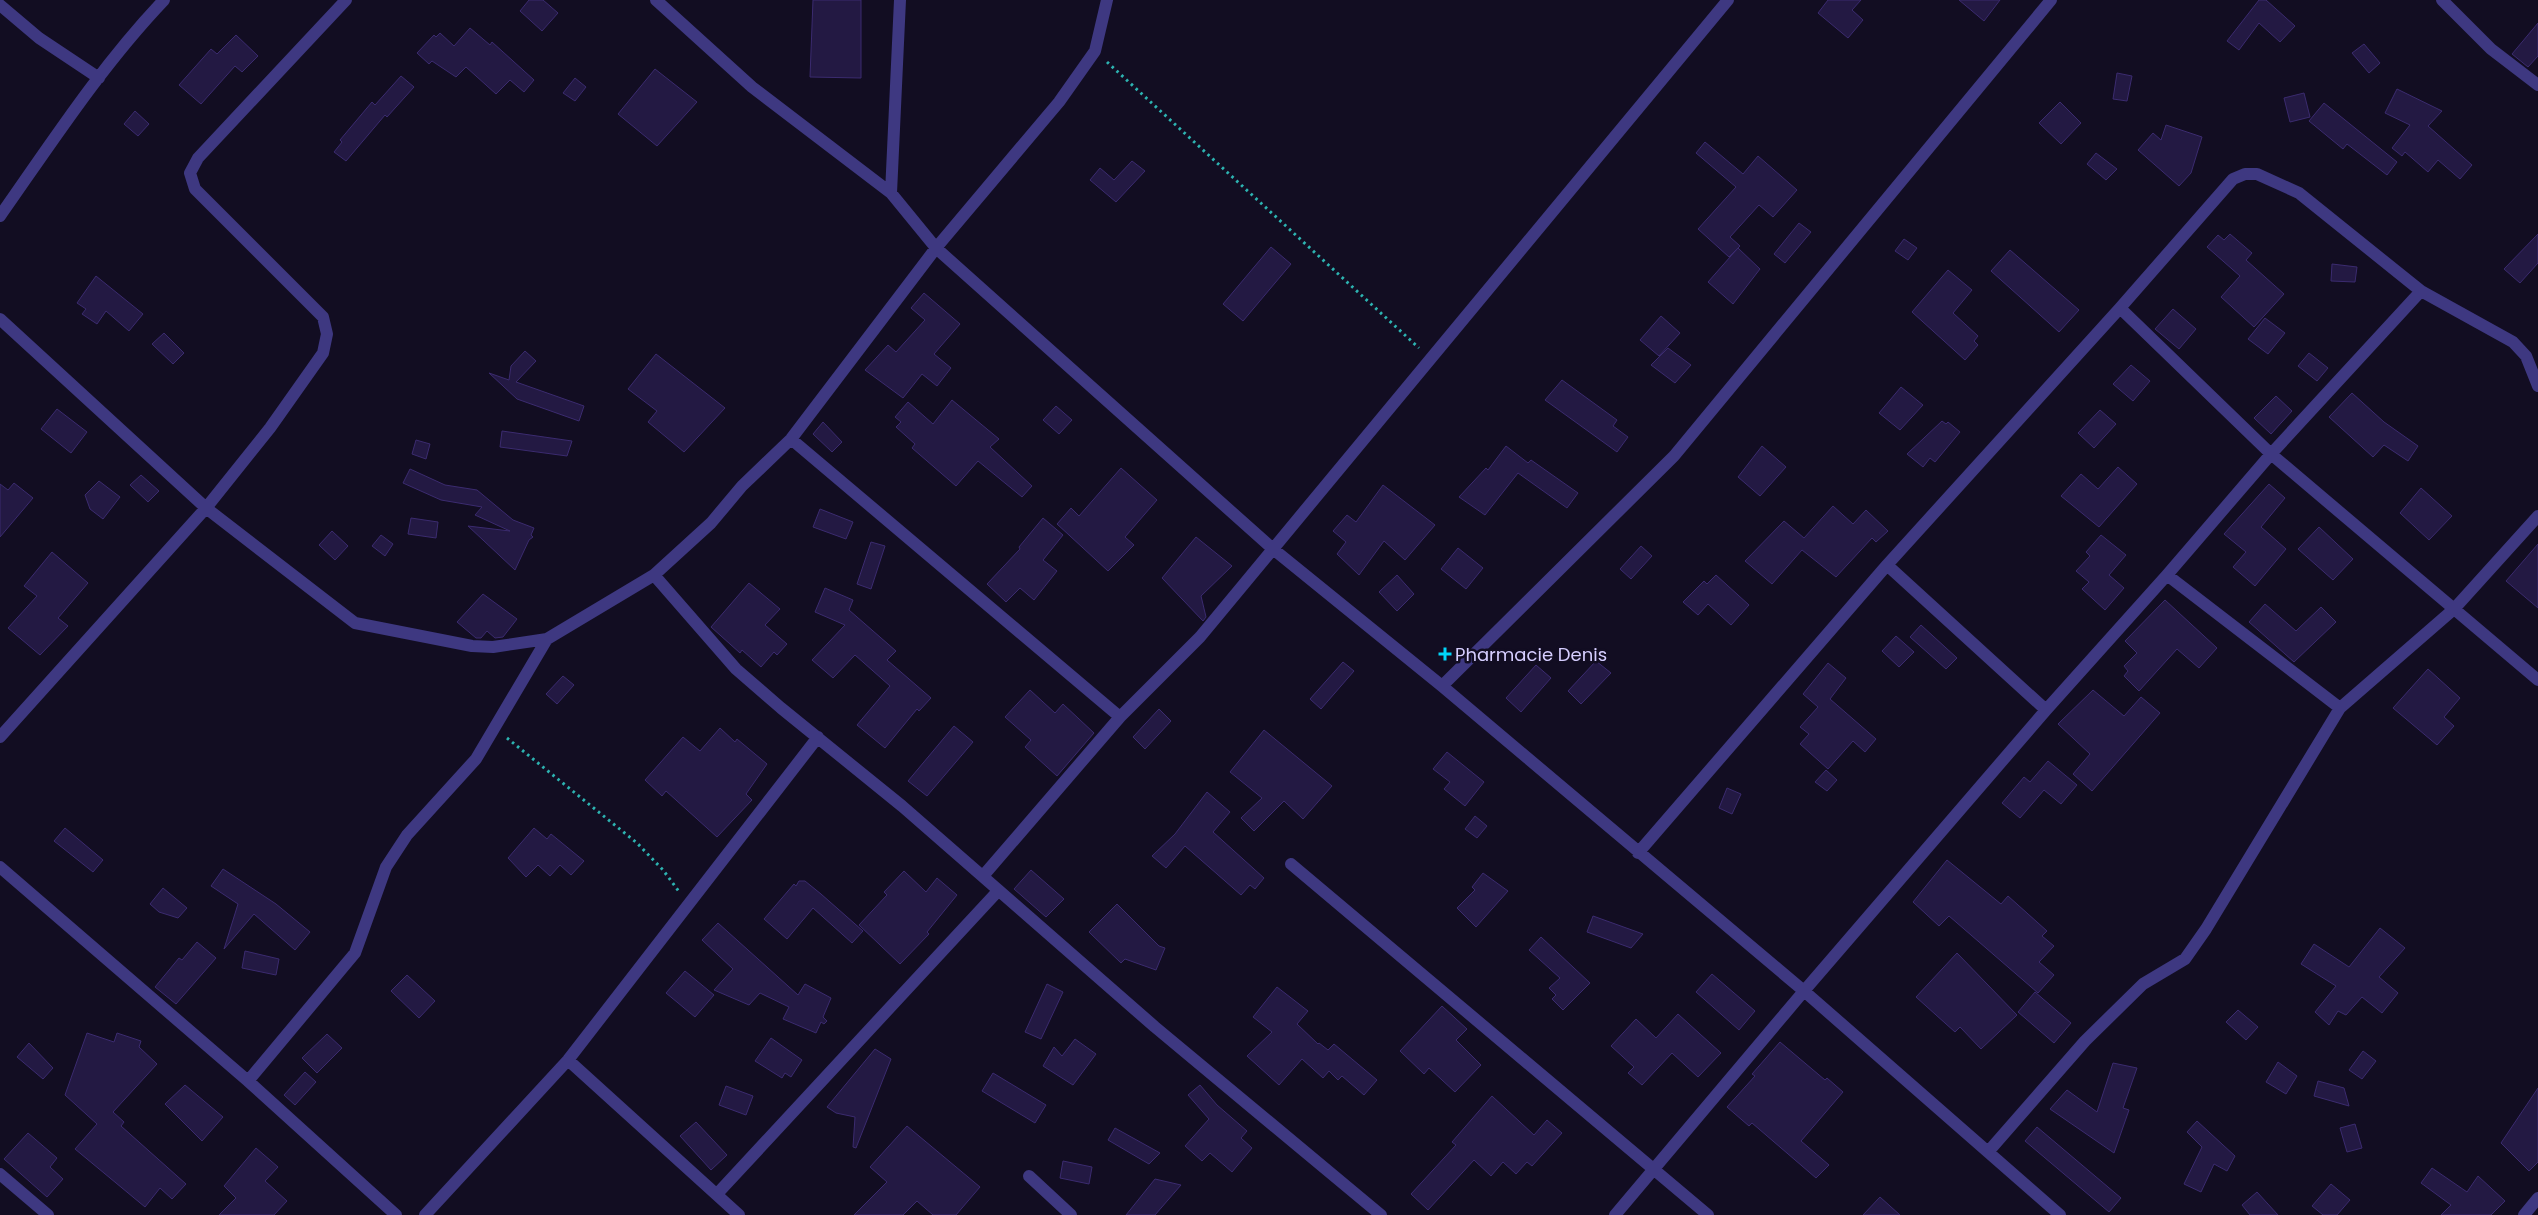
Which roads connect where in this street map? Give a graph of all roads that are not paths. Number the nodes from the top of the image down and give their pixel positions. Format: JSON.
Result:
{"nodes":[{"id":1,"x":164,"y":0,"type":"edge"},
{"id":2,"x":346,"y":0,"type":"edge"},
{"id":3,"x":656,"y":0,"type":"edge"},
{"id":4,"x":900,"y":0,"type":"edge"},
{"id":5,"x":1107,"y":0,"type":"edge"},
{"id":6,"x":1728,"y":0,"type":"edge"},
{"id":7,"x":2051,"y":0,"type":"edge"},
{"id":8,"x":2442,"y":0,"type":"edge"},
{"id":9,"x":0,"y":5,"type":"edge"},
{"id":10,"x":99,"y":78,"type":"junction"},
{"id":11,"x":2538,"y":85,"type":"edge"},
{"id":12,"x":891,"y":193,"type":"junction"},
{"id":13,"x":0,"y":216,"type":"edge"},
{"id":14,"x":936,"y":248,"type":"junction"},
{"id":15,"x":2421,"y":291,"type":"junction"},
{"id":16,"x":2120,"y":308,"type":"junction"},
{"id":17,"x":0,"y":319,"type":"edge"},
{"id":18,"x":2538,"y":386,"type":"edge"},
{"id":19,"x":791,"y":439,"type":"junction"},
{"id":20,"x":2271,"y":454,"type":"junction"},
{"id":21,"x":206,"y":508,"type":"junction"},
{"id":22,"x":2538,"y":516,"type":"edge"},
{"id":23,"x":1273,"y":549,"type":"junction"},
{"id":24,"x":1887,"y":565,"type":"junction"},
{"id":25,"x":654,"y":574,"type":"junction"},
{"id":26,"x":2168,"y":574,"type":"junction"},
{"id":27,"x":2454,"y":609,"type":"junction"},
{"id":28,"x":547,"y":639,"type":"junction"},
{"id":29,"x":2538,"y":680,"type":"edge"},
{"id":30,"x":1442,"y":686,"type":"junction"},
{"id":31,"x":2340,"y":708,"type":"junction"},
{"id":32,"x":2046,"y":710,"type":"junction"},
{"id":33,"x":1120,"y":717,"type":"junction"},
{"id":34,"x":0,"y":737,"type":"edge"},
{"id":35,"x":818,"y":738,"type":"junction"},
{"id":36,"x":1638,"y":853,"type":"junction"},
{"id":37,"x":1292,"y":864,"type":"dead end"},
{"id":38,"x":0,"y":867,"type":"edge"},
{"id":39,"x":983,"y":876,"type":"junction"},
{"id":40,"x":998,"y":891,"type":"junction"},
{"id":41,"x":1804,"y":991,"type":"junction"},
{"id":42,"x":568,"y":1060,"type":"junction"},
{"id":43,"x":248,"y":1081,"type":"junction"},
{"id":44,"x":1988,"y":1152,"type":"junction"},
{"id":45,"x":1654,"y":1171,"type":"junction"},
{"id":46,"x":0,"y":1174,"type":"edge"},
{"id":47,"x":1029,"y":1176,"type":"dead end"},
{"id":48,"x":717,"y":1194,"type":"junction"},
{"id":49,"x":2538,"y":1198,"type":"edge"},
{"id":50,"x":48,"y":1215,"type":"edge"},
{"id":51,"x":396,"y":1215,"type":"edge"},
{"id":52,"x":425,"y":1215,"type":"edge"},
{"id":53,"x":739,"y":1215,"type":"edge"},
{"id":54,"x":1070,"y":1215,"type":"edge"},
{"id":55,"x":1381,"y":1215,"type":"edge"},
{"id":56,"x":1615,"y":1215,"type":"edge"},
{"id":57,"x":1708,"y":1215,"type":"edge"},
{"id":58,"x":2060,"y":1215,"type":"edge"},
{"id":59,"x":2524,"y":1215,"type":"edge"}],
"edges":[{"from":1,"to":10,"type":"street"},
{"from":2,"to":21,"type":"street"},
{"from":3,"to":12,"type":"street"},
{"from":4,"to":12,"type":"street"},
{"from":5,"to":14,"type":"street"},
{"from":6,"to":23,"type":"street"},
{"from":7,"to":30,"type":"street"},
{"from":8,"to":11,"type":"street"},
{"from":9,"to":10,"type":"street"},
{"from":10,"to":13,"type":"street"},
{"from":12,"to":14,"type":"street"},
{"from":14,"to":19,"type":"street"},
{"from":14,"to":23,"type":"street"},
{"from":15,"to":16,"type":"street"},
{"from":15,"to":18,"type":"street"},
{"from":15,"to":20,"type":"street"},
{"from":16,"to":20,"type":"street"},
{"from":16,"to":24,"type":"street"},
{"from":17,"to":21,"type":"street"},
{"from":19,"to":25,"type":"street"},
{"from":19,"to":33,"type":"street"},
{"from":20,"to":26,"type":"street"},
{"from":20,"to":27,"type":"street"},
{"from":21,"to":28,"type":"street"},
{"from":21,"to":34,"type":"street"},
{"from":22,"to":27,"type":"street"},
{"from":23,"to":30,"type":"street"},
{"from":23,"to":33,"type":"street"},
{"from":24,"to":32,"type":"street"},
{"from":24,"to":36,"type":"street"},
{"from":25,"to":28,"type":"street"},
{"from":25,"to":35,"type":"street"},
{"from":26,"to":31,"type":"street"},
{"from":26,"to":32,"type":"street"},
{"from":27,"to":29,"type":"street"},
{"from":27,"to":31,"type":"street"},
{"from":28,"to":43,"type":"street"},
{"from":30,"to":36,"type":"street"},
{"from":31,"to":44,"type":"street"},
{"from":32,"to":41,"type":"street"},
{"from":33,"to":39,"type":"street"},
{"from":35,"to":39,"type":"street"},
{"from":35,"to":42,"type":"street"},
{"from":36,"to":41,"type":"street"},
{"from":37,"to":45,"type":"street"},
{"from":38,"to":43,"type":"street"},
{"from":39,"to":40,"type":"street"},
{"from":40,"to":48,"type":"street"},
{"from":40,"to":55,"type":"street"},
{"from":41,"to":44,"type":"street"},
{"from":41,"to":45,"type":"street"},
{"from":42,"to":48,"type":"street"},
{"from":42,"to":52,"type":"street"},
{"from":43,"to":51,"type":"street"},
{"from":44,"to":58,"type":"street"},
{"from":45,"to":56,"type":"street"},
{"from":45,"to":57,"type":"street"},
{"from":46,"to":50,"type":"street"},
{"from":47,"to":54,"type":"street"},
{"from":48,"to":53,"type":"street"},
{"from":49,"to":59,"type":"street"}]}
